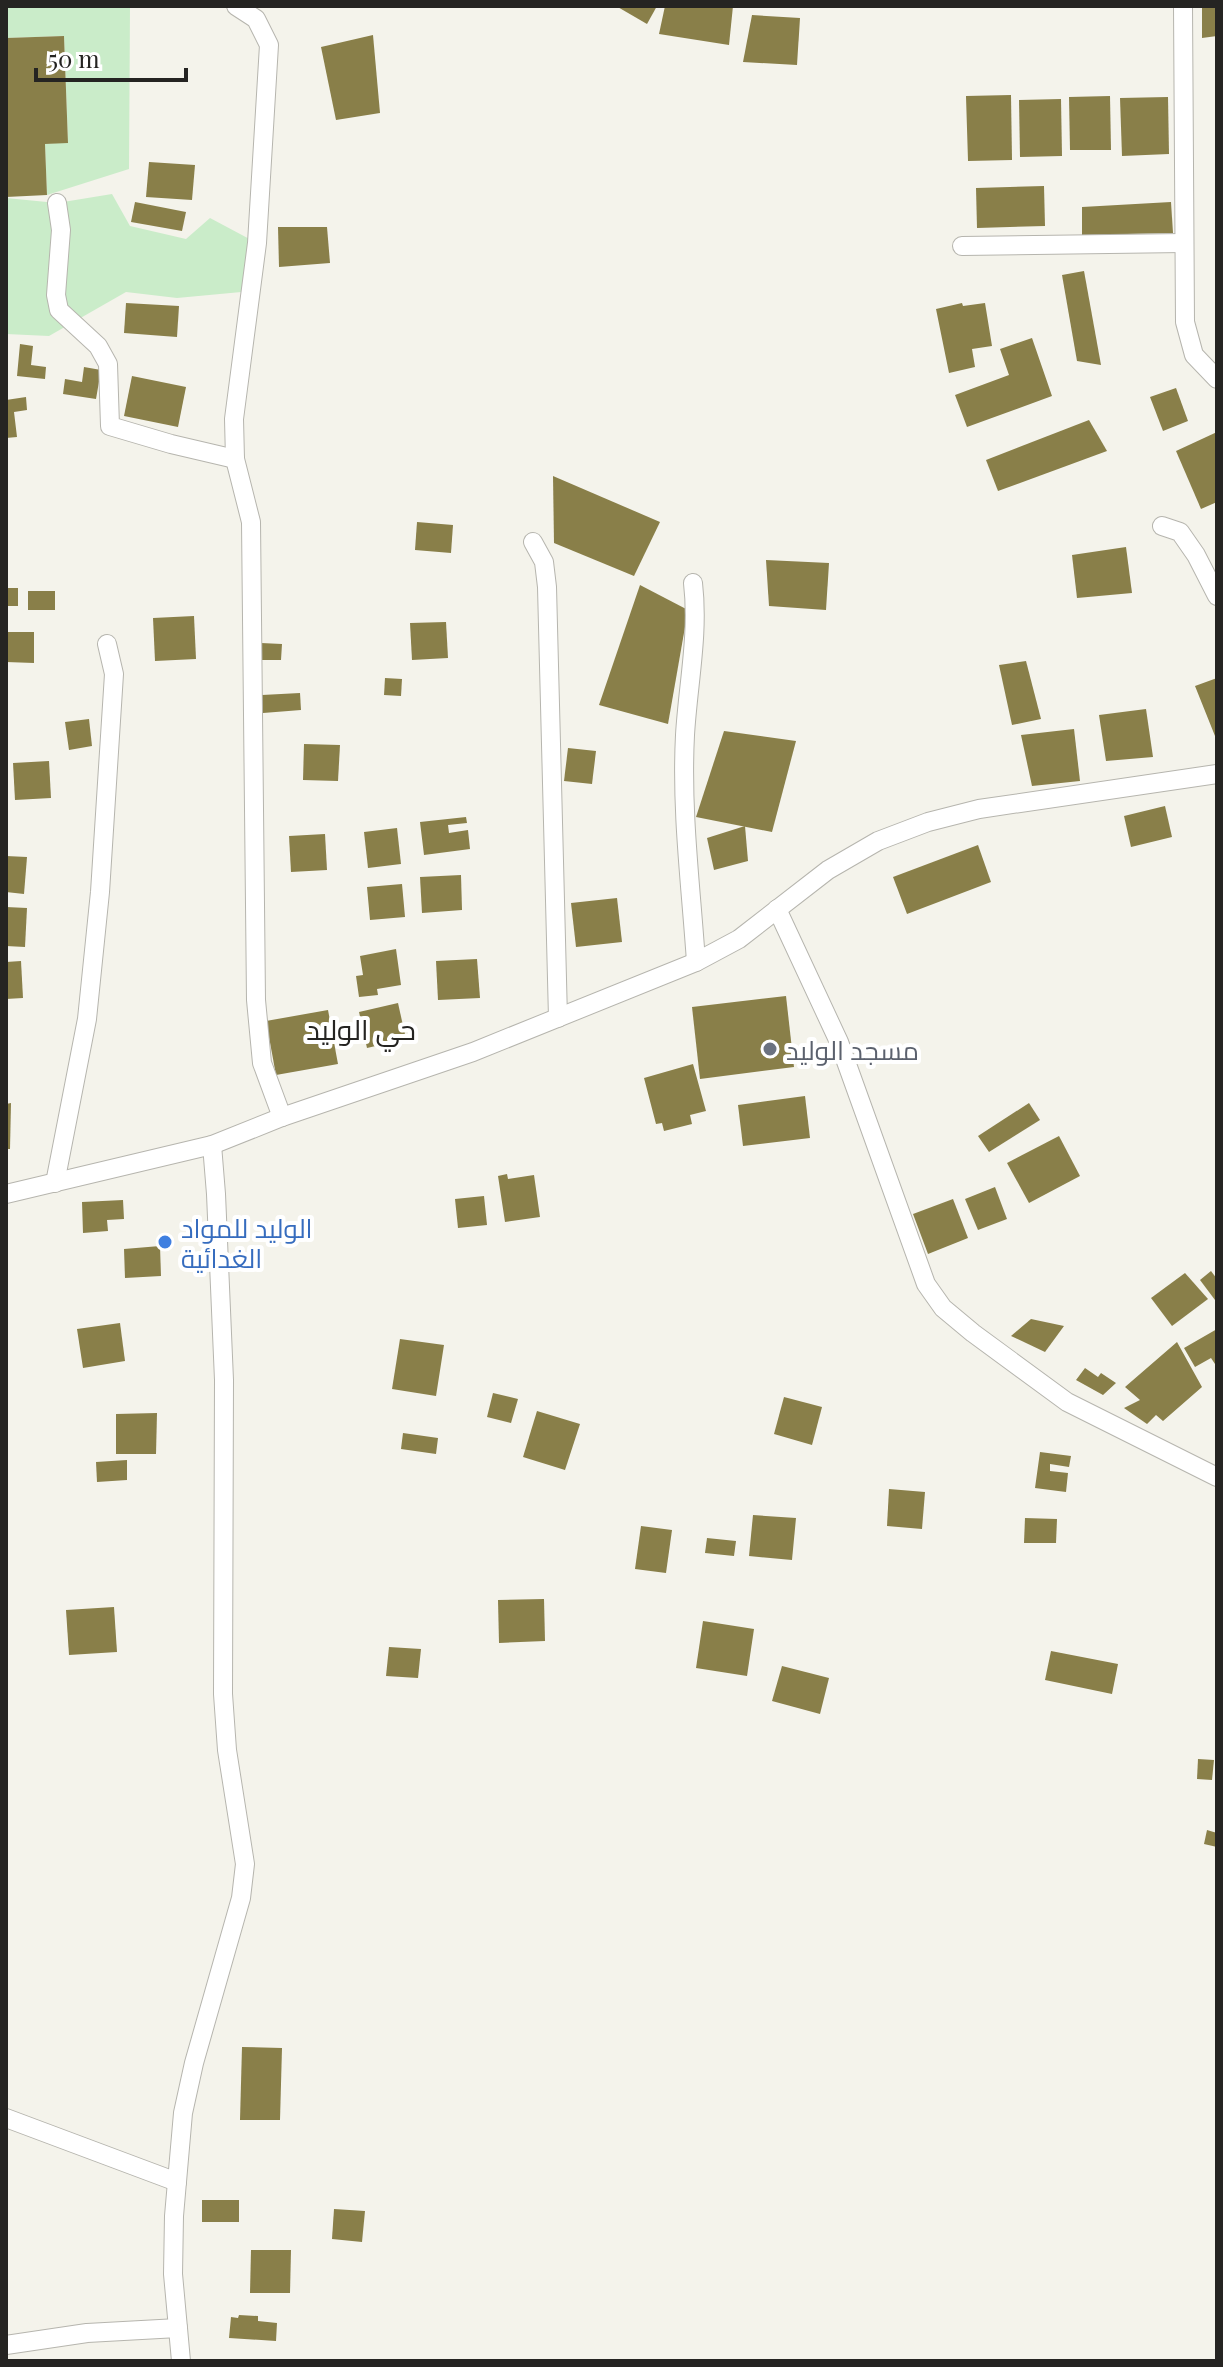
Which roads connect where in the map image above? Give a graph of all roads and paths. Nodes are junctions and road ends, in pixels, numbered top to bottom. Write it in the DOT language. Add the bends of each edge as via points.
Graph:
graph roads {
  1 [pos="236,6"];
  2 [pos="1183,6"];
  3 [pos="57,203"];
  4 [pos="1184,243"];
  5 [pos="962,246"];
  6 [pos="1217,379"];
  7 [pos="235,459"];
  8 [pos="1162,526"];
  9 [pos="533,542"];
  10 [pos="693,583"];
  11 [pos="1217,596"];
  12 [pos="107,644"];
  13 [pos="1217,774"];
  14 [pos="777,909"];
  15 [pos="696,962"];
  16 [pos="558,1018"];
  17 [pos="282,1117"];
  18 [pos="212,1145"];
  19 [pos="55,1183"];
  20 [pos="6,1194"];
  21 [pos="1217,1477"];
  22 [pos="6,2118"];
  23 [pos="177,2182"];
  24 [pos="178,2328"];
  25 [pos="6,2345"];
  26 [pos="181,2361"];
  1 -- 7 [label="street" via="256,19 269,45 257,243 234,419"];
  2 -- 4 [label="street"];
  3 -- 7 [label="street" via="59,310 98,346 108,364 110,426"];
  4 -- 5 [label="street"];
  4 -- 6 [label="street" via="1185,322 1194,355"];
  7 -- 17 [label="street" via="251,522 256,1000 262,1063"];
  8 -- 11 [label="street" via="1180,532"];
  9 -- 16 [label="street" via="544,562 547,587"];
  10 -- 15 [label="street" via="696,633 684,789"];
  12 -- 19 [label="street" via="114,674 97,924 87,1019"];
  13 -- 14 [label="street" via="979,809 928,822 878,841"];
  14 -- 15 [label="street" via="739,939"];
  14 -- 21 [label="street" via="839,1042 926,1284 943,1308 1067,1402"];
  15 -- 16 [label="street"];
  16 -- 17 [label="street"];
  17 -- 18 [label="street"];
  18 -- 19 [label="street"];
  18 -- 23 [label="street" via="224,1380 223,1694 245,1864 241,1898 183,2113"];
  19 -- 20 [label="street"];
  22 -- 23 [label="street"];
  23 -- 24 [label="street" via="173,2274"];
  24 -- 25 [label="street"];
  24 -- 26 [label="street"];
}
